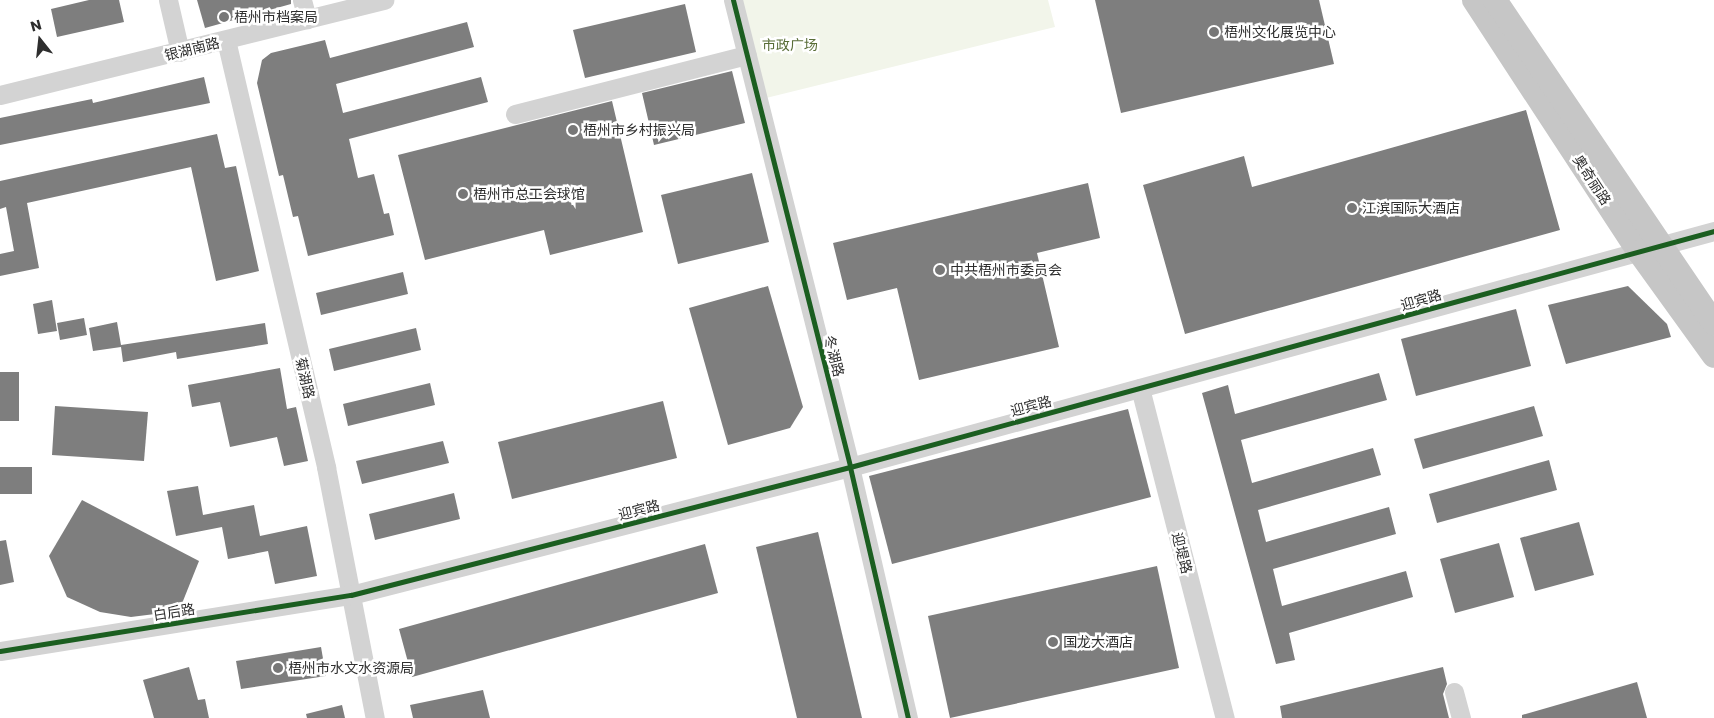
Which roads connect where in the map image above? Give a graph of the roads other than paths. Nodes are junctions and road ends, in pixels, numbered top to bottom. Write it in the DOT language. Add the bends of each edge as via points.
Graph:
graph roads {
  1 [pos="168,0"];
  2 [pos="302,0"];
  3 [pos="384,0"];
  4 [pos="733,0"];
  5 [pos="1474,0"];
  6 [pos="1495,0"];
  7 [pos="307,19"];
  8 [pos="226,40"];
  9 [pos="180,52"];
  10 [pos="747,56"];
  11 [pos="0,94"];
  12 [pos="515,114"];
  13 [pos="1714,231"];
  14 [pos="1650,249"];
  15 [pos="1714,324"];
  16 [pos="1714,356"];
  17 [pos="1140,388"];
  18 [pos="850,468"];
  19 [pos="351,595"];
  20 [pos="0,651"];
  21 [pos="1454,692"];
  22 [pos="375,718"];
  23 [pos="908,718"];
  24 [pos="1224,718"];
  25 [pos="1461,718"];
  1 -- 9 [label="street"];
  2 -- 7 [label="street"];
  3 -- 7 [label="street, 银湖南路"];
  4 -- 10 [label="street, 冬湖路"];
  5 -- 14 [label="main road, 奥奇丽路"];
  6 -- 14 [label="main road, 奥奇丽路"];
  7 -- 8 [label="street, 银湖南路"];
  8 -- 9 [label="street, 银湖南路"];
  8 -- 19 [label="street, 菊湖路" via="324,458"];
  9 -- 11 [label="street, 银湖南路"];
  10 -- 12 [label="street"];
  10 -- 18 [label="street, 冬湖路"];
  13 -- 14 [label="street, 迎宾路"];
  14 -- 15 [label="main road, 奥奇丽路"];
  14 -- 16 [label="main road, 奥奇丽路"];
  14 -- 17 [label="street, 迎宾路"];
  17 -- 18 [label="street, 迎宾路"];
  17 -- 24 [label="street, 迎堤路"];
  18 -- 19 [label="street, 迎宾路"];
  18 -- 23 [label="street, 冬湖路"];
  19 -- 20 [label="street, 白后路"];
  19 -- 22 [label="street, 菊湖路"];
  21 -- 25 [label="street"];
}
